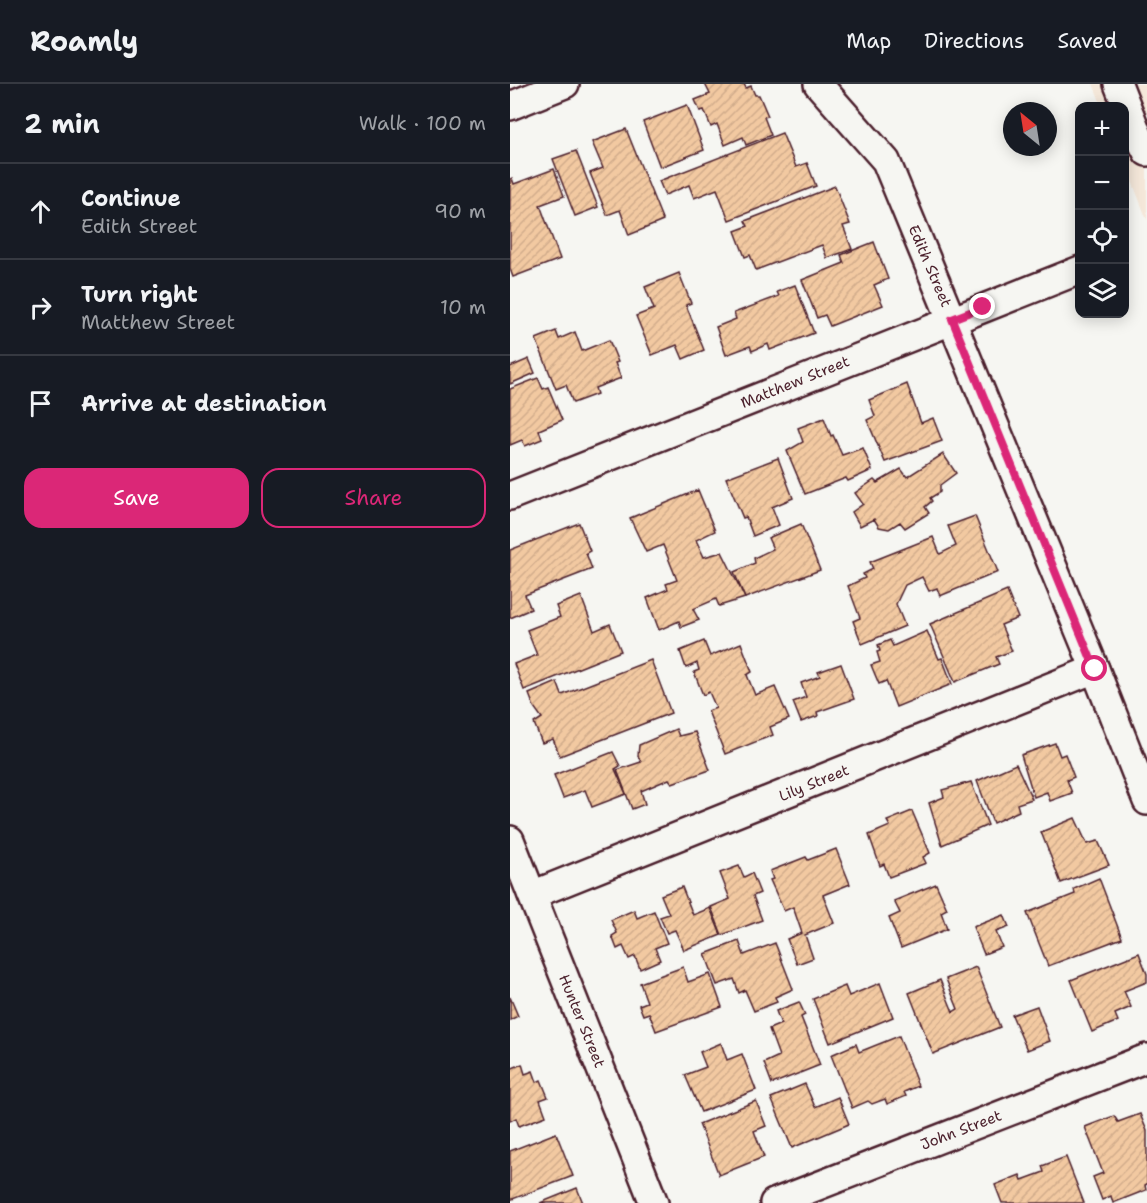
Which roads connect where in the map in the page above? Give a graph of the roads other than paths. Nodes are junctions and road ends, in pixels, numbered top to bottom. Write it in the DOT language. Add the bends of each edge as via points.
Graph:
graph roads {
  1 [pos="565,84"];
  2 [pos="818,84"];
  3 [pos="1118,84"];
  4 [pos="510,106"];
  5 [pos="1147,152"];
  6 [pos="1075,272"];
  7 [pos="952,319"];
  8 [pos="510,496"];
  9 [pos="1095,669"];
  10 [pos="1147,801"];
  11 [pos="510,840"];
  12 [pos="532,895"];
  13 [pos="1147,1058"];
  14 [pos="654,1203"];
  15 [pos="774,1203"];
  1 -- 4 [label="street"];
  2 -- 7 [label="street, Edith Street" via="886,161"];
  3 -- 5 [label="street"];
  6 -- 7 [label="street, Matthew Street"];
  7 -- 8 [label="street, Matthew Street"];
  7 -- 9 [label="street, Edith Street"];
  9 -- 10 [label="street, Edith Street"];
  9 -- 12 [label="street, Lily Street"];
  11 -- 12 [label="street, Hunter Street"];
  12 -- 14 [label="street, Hunter Street"];
  13 -- 15 [label="street, John Street"];
}
